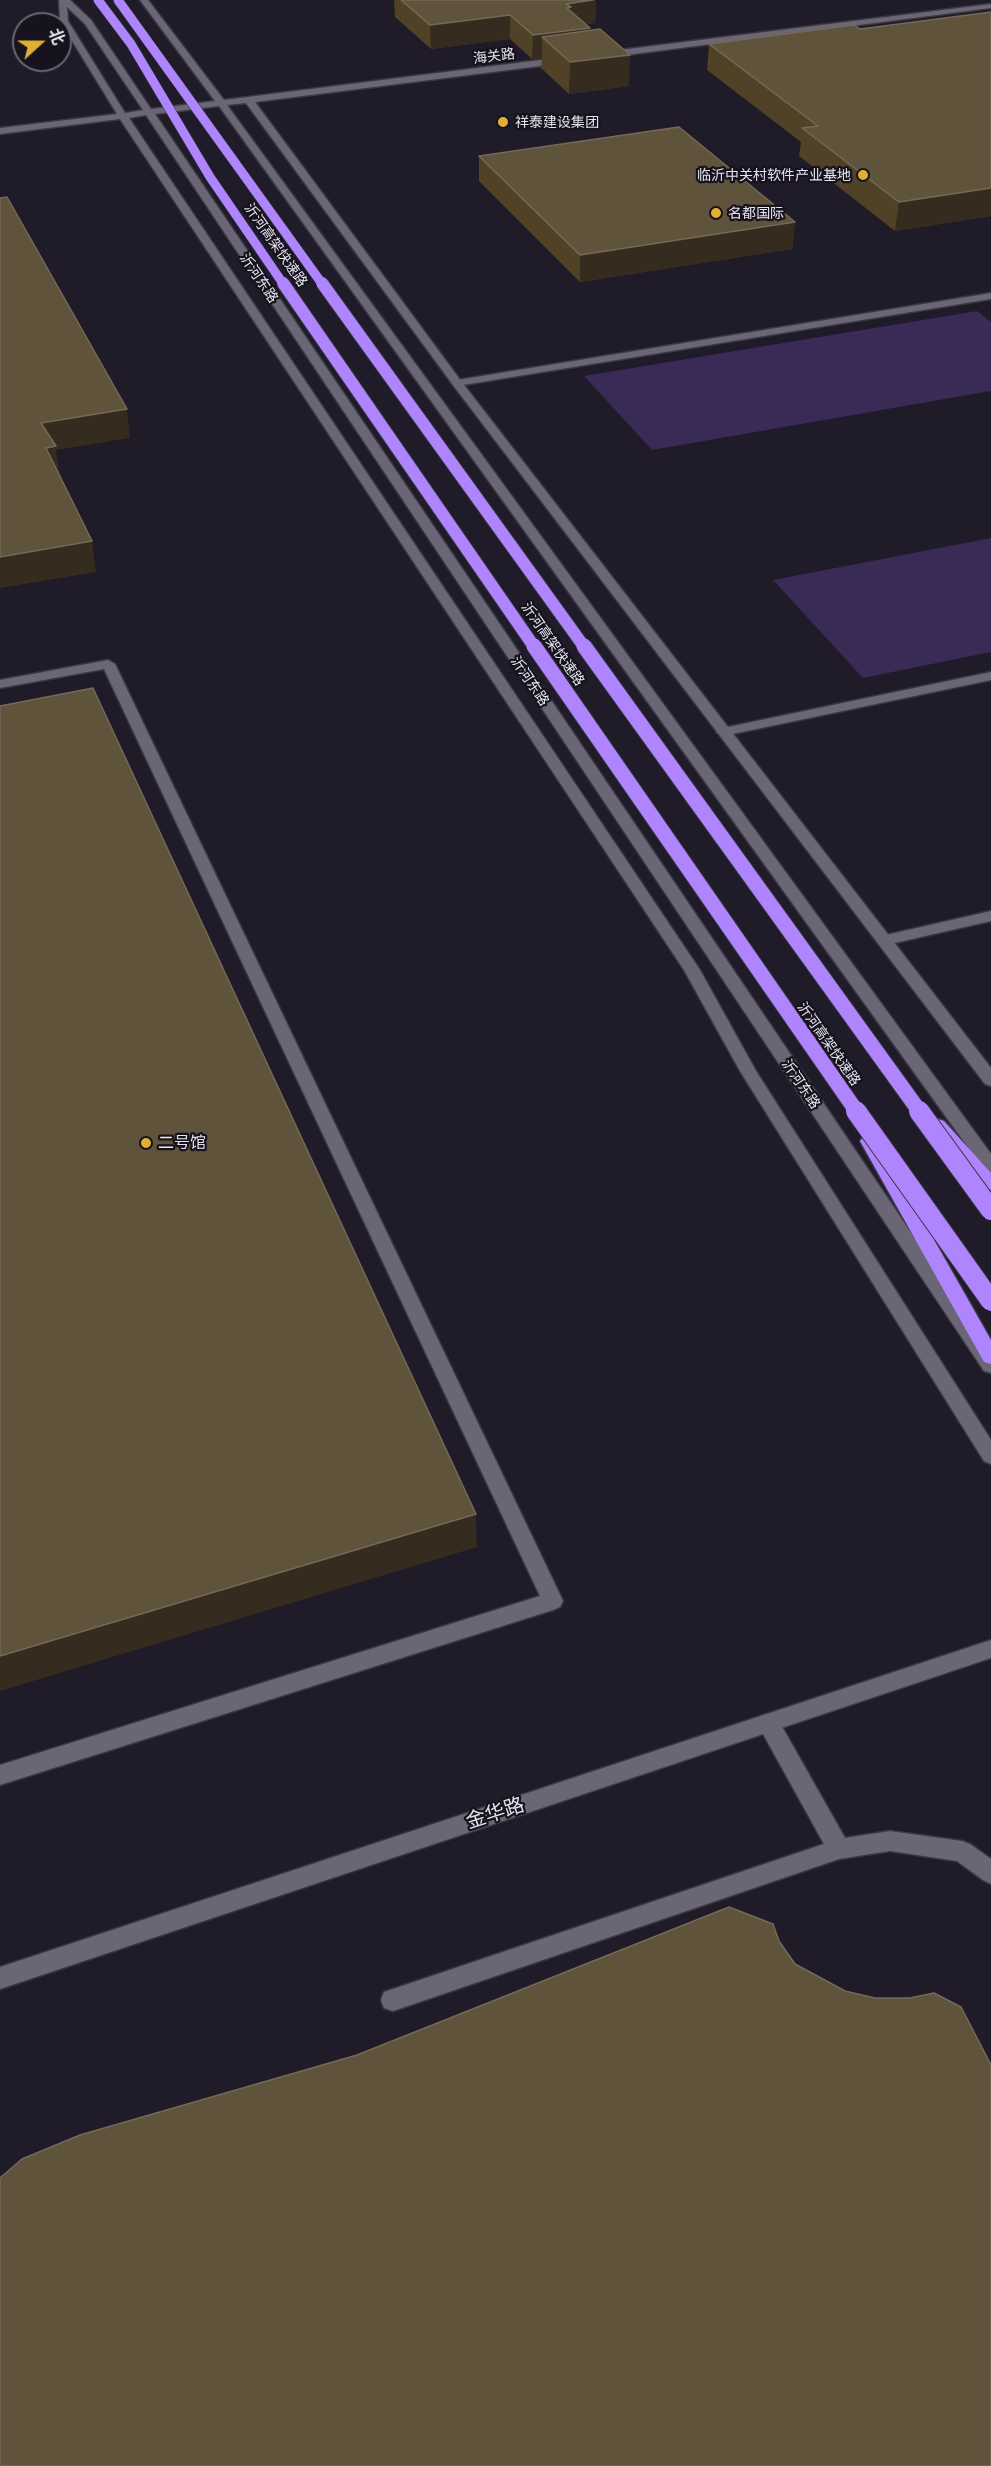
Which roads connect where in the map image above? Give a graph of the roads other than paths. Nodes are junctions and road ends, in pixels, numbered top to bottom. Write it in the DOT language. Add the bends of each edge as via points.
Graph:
graph roads {
  1 [pos="64,0"];
  2 [pos="98,0"];
  3 [pos="118,0"];
  4 [pos="144,0"];
  5 [pos="991,6"];
  6 [pos="590,57"];
  7 [pos="579,58"];
  8 [pos="249,100"];
  9 [pos="222,104"];
  10 [pos="148,113"];
  11 [pos="123,116"];
  12 [pos="0,131"];
  13 [pos="991,296"];
  14 [pos="457,383"];
  15 [pos="991,676"];
  16 [pos="0,684"];
  17 [pos="723,732"];
  18 [pos="652,862"];
  19 [pos="991,916"];
  20 [pos="657,918"];
  21 [pos="886,940"];
  22 [pos="889,1069"];
  23 [pos="832,1077"];
  24 [pos="991,1080"];
  25 [pos="991,1167"];
  26 [pos="991,1184"];
  27 [pos="991,1210"];
  28 [pos="991,1301"];
  29 [pos="991,1357"];
  30 [pos="991,1366"];
  31 [pos="991,1456"];
  32 [pos="991,1649"];
  33 [pos="768,1723"];
  34 [pos="0,1775"];
  35 [pos="839,1849"];
  36 [pos="991,1873"];
  37 [pos="0,1978"];
  38 [pos="393,2000"];
  1 -- 10 [label="main road, 沂河东路" via="88,22"];
  1 -- 11 [label="main road" via="64,21"];
  2 -- 23 [label="highway, 沂河高架快速路, bridge" via="131,44 210,177"];
  3 -- 22 [label="highway, 沂河高架快速路, bridge"];
  4 -- 9 [label="main road"];
  5 -- 6 [label="main road"];
  7 -- 8 [label="main road, 海关路"];
  8 -- 9 [label="main road, 海关路"];
  8 -- 14 [label="main road"];
  9 -- 10 [label="main road, 海关路"];
  9 -- 25 [label="main road"];
  10 -- 11 [label="main road, 海关路"];
  10 -- 18 [label="main road, 沂河东路"];
  11 -- 12 [label="main road, 海关路"];
  11 -- 20 [label="main road"];
  13 -- 14 [label="main road"];
  14 -- 17 [label="main road"];
  15 -- 17 [label="main road"];
  16 -- 34 [label="main road" via="108,664 553,1601"];
  17 -- 21 [label="main road"];
  18 -- 20 [label="main road"];
  18 -- 30 [label="main road, 沂河东路"];
  19 -- 21 [label="main road"];
  20 -- 31 [label="main road" via="692,970 748,1071"];
  21 -- 24 [label="main road"];
  22 -- 26 [label="highway, bridge"];
  22 -- 27 [label="highway, 沂河高架快速路, bridge"];
  23 -- 28 [label="highway, 沂河高架快速路, bridge"];
  23 -- 29 [label="highway, bridge"];
  32 -- 33 [label="main road, 金华路"];
  33 -- 35 [label="main road"];
  33 -- 37 [label="main road, 金华路"];
  35 -- 36 [label="main road" via="890,1841 962,1851"];
  35 -- 38 [label="main road"];
}
